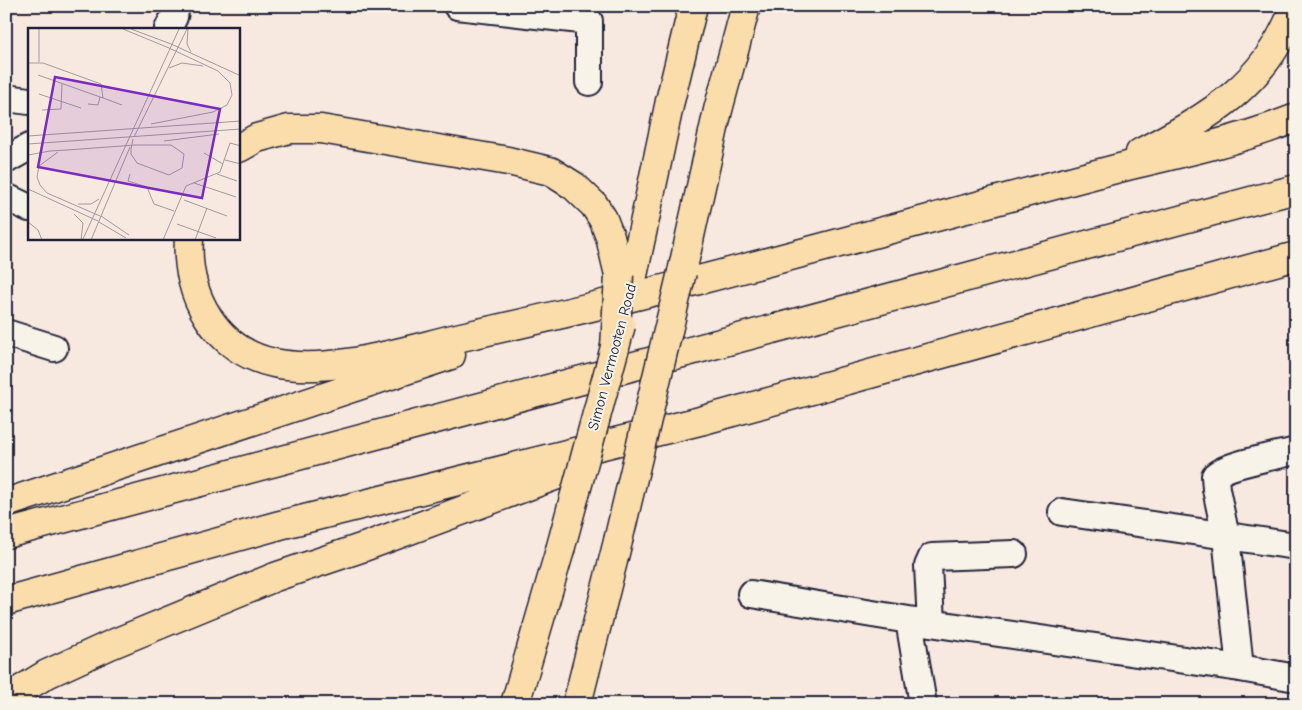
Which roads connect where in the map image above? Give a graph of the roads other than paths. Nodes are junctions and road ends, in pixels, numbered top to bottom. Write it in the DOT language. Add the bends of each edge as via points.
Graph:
graph roads {
  1 [pos="457,6"];
  2 [pos="694,6"];
  3 [pos="746,6"];
  4 [pos="1295,6"];
  5 [pos="597,14"];
  6 [pos="589,82"];
  7 [pos="6,98"];
  8 [pos="28,101"];
  9 [pos="1296,118"];
  10 [pos="240,147"];
  11 [pos="28,148"];
  12 [pos="6,160"];
  13 [pos="1104,172"];
  14 [pos="1296,189"];
  15 [pos="6,197"];
  16 [pos="28,208"];
  17 [pos="189,240"];
  18 [pos="1296,256"];
  19 [pos="625,280"];
  20 [pos="595,308"];
  21 [pos="6,333"];
  22 [pos="54,348"];
  23 [pos="700,421"];
  24 [pos="1296,451"];
  25 [pos="6,503"];
  26 [pos="1062,512"];
  27 [pos="6,534"];
  28 [pos="1226,537"];
  29 [pos="1296,546"];
  30 [pos="1014,554"];
  31 [pos="751,594"];
  32 [pos="6,601"];
  33 [pos="920,622"];
  34 [pos="1240,668"];
  35 [pos="1296,678"];
  36 [pos="6,699"];
  37 [pos="515,704"];
  38 [pos="577,704"];
  39 [pos="923,704"];
  1 -- 5 [label="street"];
  2 -- 19 [label="main road, Simon Vermooten Road"];
  3 -- 38 [label="main road, bridge" via="718,110"];
  4 -- 13 [label="main road" via="1270,58 1237,92 1169,138"];
  5 -- 6 [label="street"];
  7 -- 8 [label="street"];
  9 -- 13 [label="main road" via="1230,141"];
  10 -- 19 [label="main road" via="257,138 289,129 321,129 550,171 574,186 603,218"];
  11 -- 12 [label="street"];
  13 -- 20 [label="main road"];
  14 -- 27 [label="main road"];
  15 -- 16 [label="street"];
  17 -- 20 [label="main road" via="190,274 204,313 223,335 249,354 273,363 315,366 356,361"];
  18 -- 23 [label="main road"];
  19 -- 37 [label="main road, Simon Vermooten Road, bridge" via="615,348"];
  20 -- 25 [label="main road"];
  21 -- 22 [label="street"];
  23 -- 32 [label="main road" via="280,525"];
  23 -- 36 [label="main road" via="364,548 265,581 110,645 47,674"];
  24 -- 28 [label="street" via="1219,472 1216,489"];
  26 -- 28 [label="street"];
  28 -- 29 [label="street"];
  28 -- 34 [label="street"];
  30 -- 33 [label="street" via="932,557"];
  31 -- 33 [label="street"];
  33 -- 34 [label="street"];
  33 -- 39 [label="street"];
  34 -- 35 [label="street"];
}
